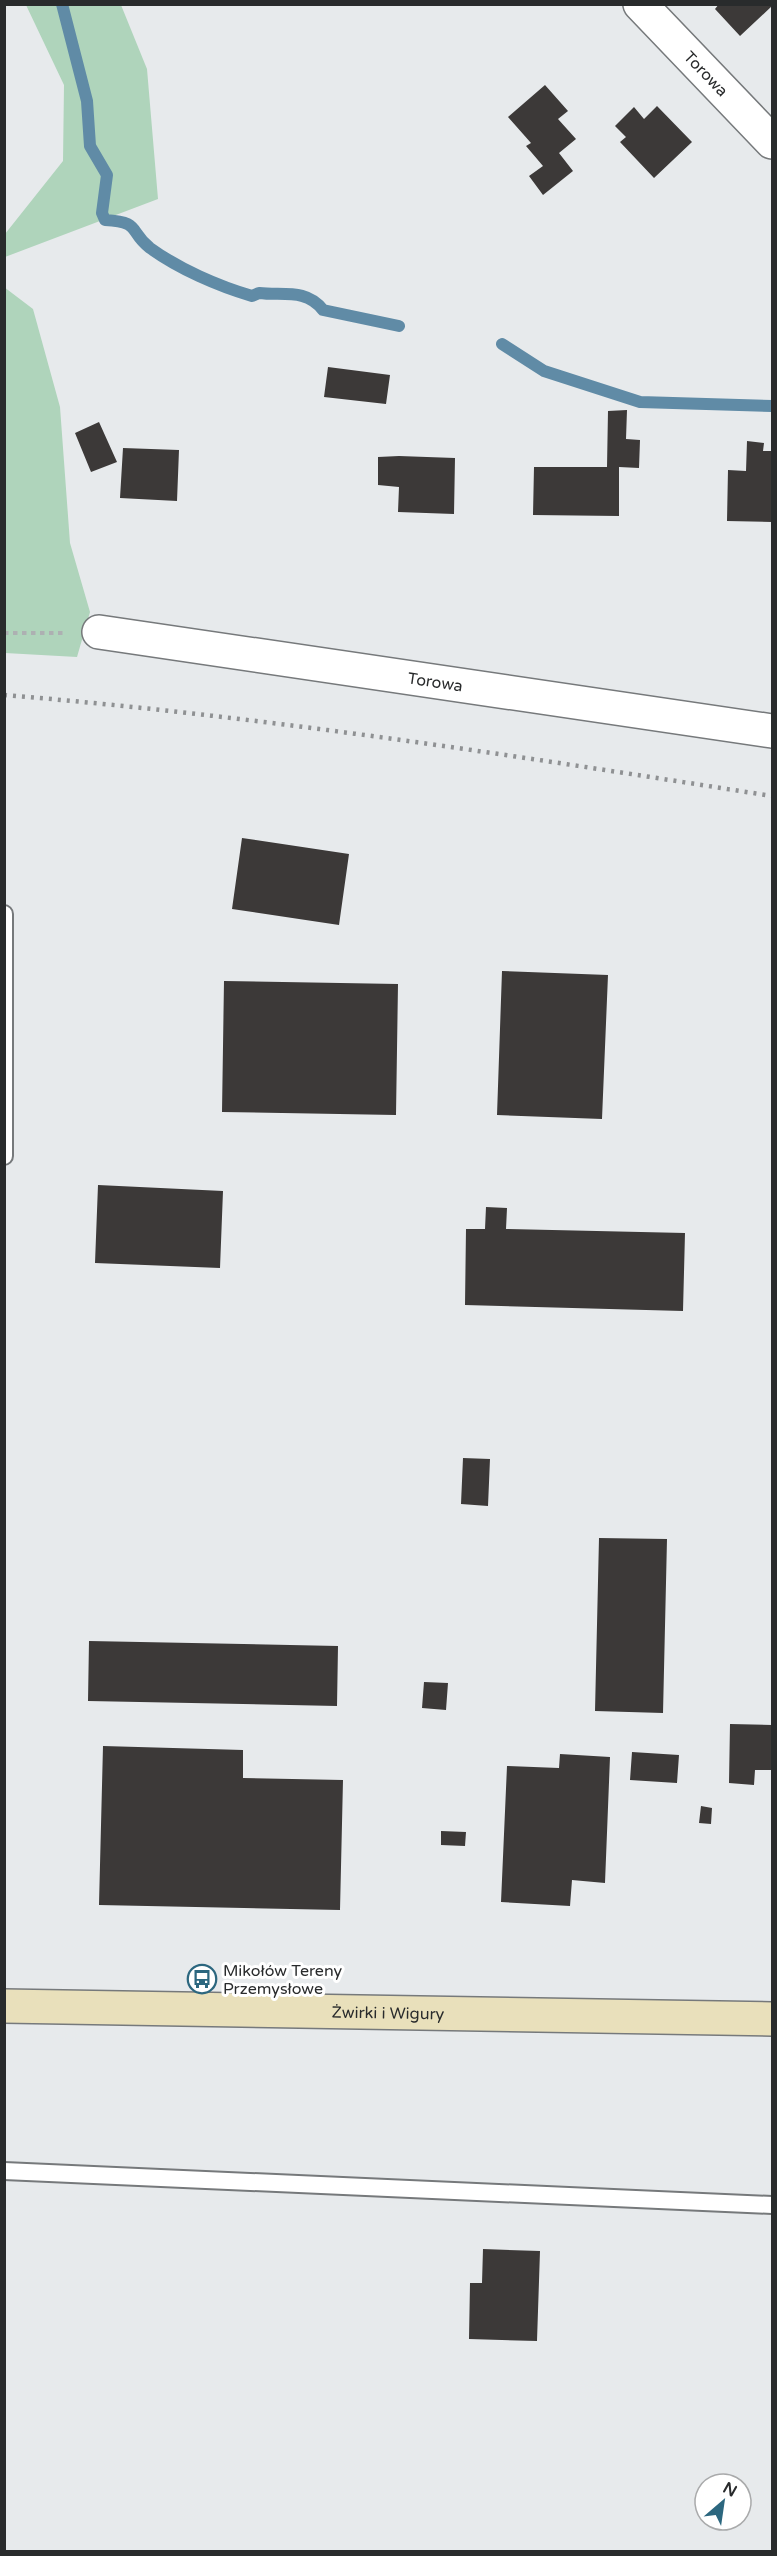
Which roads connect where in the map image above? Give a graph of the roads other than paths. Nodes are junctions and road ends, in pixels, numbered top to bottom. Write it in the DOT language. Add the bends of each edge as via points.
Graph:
graph roads {
  1 [pos="640,4"];
  2 [pos="772,142"];
  3 [pos="99,632"];
  4 [pos="772,731"];
  5 [pos="4,914"];
  6 [pos="4,1156"];
  7 [pos="4,2006"];
  8 [pos="772,2019"];
  9 [pos="4,2171"];
  10 [pos="772,2205"];
  1 -- 2 [label="street, Torowa"];
  3 -- 4 [label="street, Torowa"];
  5 -- 6 [label="lane"];
  7 -- 8 [label="street, Żwirki i Wigury"];
  9 -- 10 [label="lane"];
}
